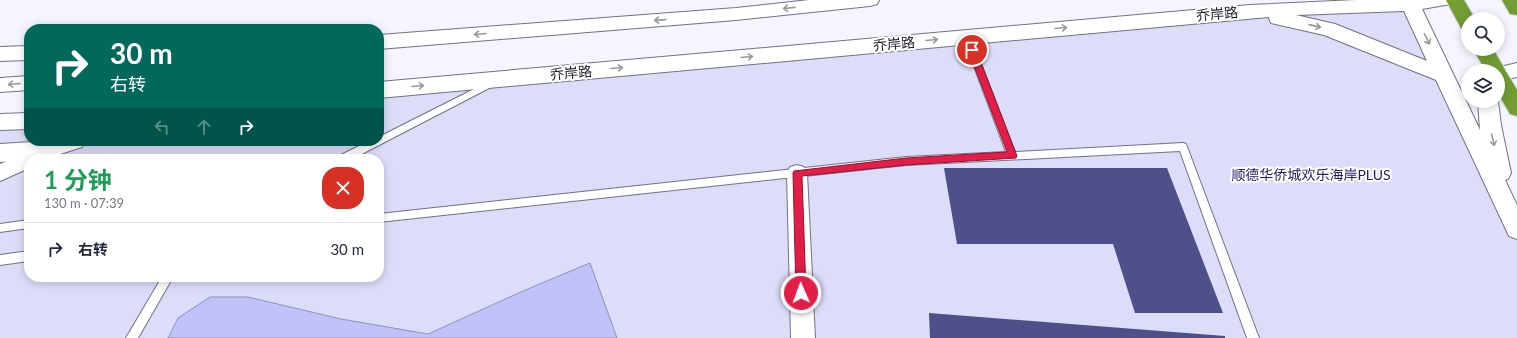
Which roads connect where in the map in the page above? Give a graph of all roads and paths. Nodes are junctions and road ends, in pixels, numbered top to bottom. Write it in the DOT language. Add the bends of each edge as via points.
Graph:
graph roads {
  1 [pos="870,0"];
  2 [pos="1444,0"];
  3 [pos="1455,0"];
  4 [pos="1511,0"];
  5 [pos="1409,2"];
  6 [pos="1517,9"];
  7 [pos="1250,11"];
  8 [pos="1462,12"];
  9 [pos="967,37"];
  10 [pos="384,42"];
  11 [pos="24,53"];
  12 [pos="0,54"];
  13 [pos="1517,70"];
  14 [pos="1505,73"];
  15 [pos="1444,74"];
  16 [pos="499,79"];
  17 [pos="24,83"];
  18 [pos="0,85"];
  19 [pos="1505,87"];
  20 [pos="384,90"];
  21 [pos="1489,108"];
  22 [pos="1517,108"];
  23 [pos="24,121"];
  24 [pos="0,122"];
  25 [pos="384,138"];
  26 [pos="61,146"];
  27 [pos="369,146"];
  28 [pos="0,153"];
  29 [pos="41,154"];
  30 [pos="353,154"];
  31 [pos="24,155"];
  32 [pos="1012,156"];
  33 [pos="24,162"];
  34 [pos="0,173"];
  35 [pos="798,173"];
  36 [pos="384,217"];
  37 [pos="1513,221"];
  38 [pos="24,225"];
  39 [pos="0,228"];
  40 [pos="24,257"];
  41 [pos="0,260"];
  42 [pos="165,282"];
  43 [pos="132,338"];
  44 [pos="802,338"];
  45 [pos="1254,338"];
  1 -- 10 [label="street, one-way" via="736,14"];
  2 -- 5 [label="street, 乔岸路"];
  3 -- 8 [label="highway"];
  4 -- 6 [label="highway"];
  5 -- 7 [label="street, 乔岸路"];
  5 -- 15 [label="street, one-way"];
  9 -- 7 [label="street, 乔岸路, one-way"];
  7 -- 15 [label="street, one-way" via="1328,29"];
  16 -- 9 [label="street, 乔岸路, one-way"];
  9 -- 32 [label="lane"];
  11 -- 12 [label="street"];
  13 -- 14 [label="street"];
  15 -- 37 [label="street"];
  20 -- 16 [label="street, 乔岸路, one-way"];
  16 -- 25 [label="lane"];
  17 -- 18 [label="street, one-way"];
  19 -- 22 [label="highway"];
  21 -- 37 [label="street, one-way" via="1490,125"];
  23 -- 24 [label="street"];
  26 -- 29 [label="street"];
  27 -- 30 [label="lane"];
  28 -- 31 [label="street"];
  32 -- 35 [label="lane" via="906,161"];
  32 -- 45 [label="lane" via="1184,146"];
  33 -- 34 [label="street"];
  35 -- 36 [label="lane"];
  35 -- 44 [label="street"];
  38 -- 39 [label="lane"];
  40 -- 41 [label="lane"];
  42 -- 43 [label="lane"];
}
